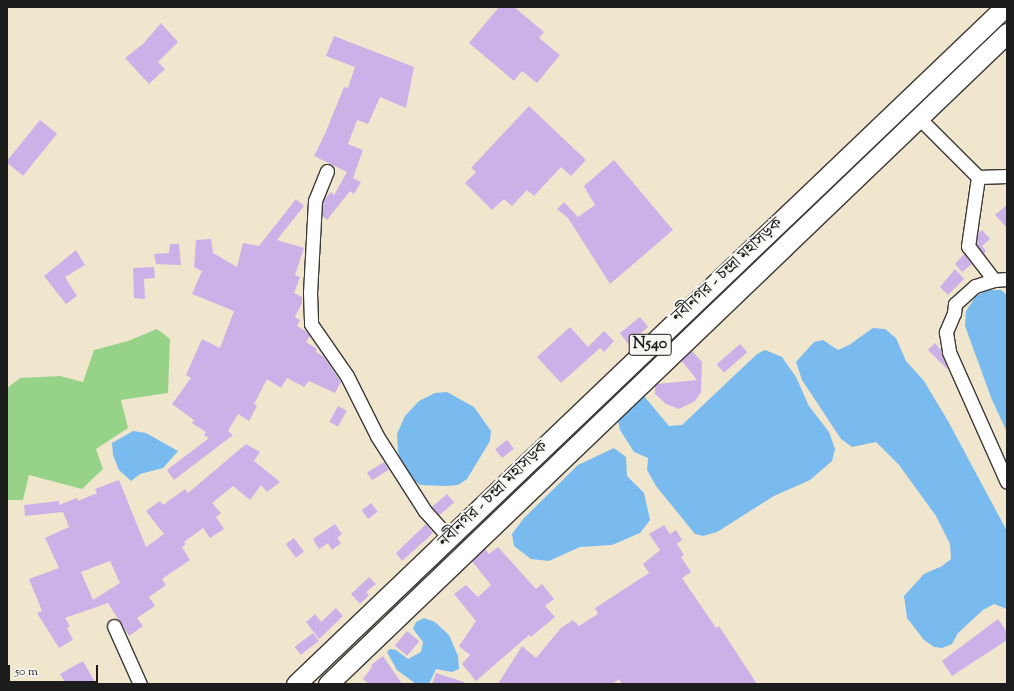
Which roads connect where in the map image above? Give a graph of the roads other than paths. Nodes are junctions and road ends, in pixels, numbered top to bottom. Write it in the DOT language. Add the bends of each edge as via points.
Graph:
graph roads {
  1 [pos="1005,7"];
  2 [pos="1007,33"];
  3 [pos="906,103"];
  4 [pos="920,118"];
  5 [pos="327,171"];
  6 [pos="1007,176"];
  7 [pos="978,177"];
  8 [pos="1007,279"];
  9 [pos="994,280"];
  10 [pos="1007,482"];
  11 [pos="449,538"];
  12 [pos="114,626"];
  13 [pos="140,684"];
  14 [pos="296,684"];
  15 [pos="328,684"];
  1 -- 3 [label="highway, নবীনগর - চন্দ্রা মহাসড়ক / N540"];
  2 -- 4 [label="highway, নবীনগর - চন্দ্রা মহাসড়ক / N540"];
  3 -- 4 [label="highway"];
  3 -- 11 [label="highway, নবীনগর - চন্দ্রা মহাসড়ক / N540"];
  4 -- 7 [label="street"];
  4 -- 15 [label="highway, নবীনগর - চন্দ্রা মহাসড়ক / N540"];
  5 -- 11 [label="street" via="314,201 311,324 347,376 377,436 425,511"];
  6 -- 7 [label="street"];
  7 -- 9 [label="street" via="968,246"];
  8 -- 9 [label="street"];
  9 -- 10 [label="street" via="975,286 955,304 946,332 949,352"];
  11 -- 14 [label="highway, নবীনগর - চন্দ্রা মহাসড়ক / N540"];
  12 -- 13 [label="street"];
}
